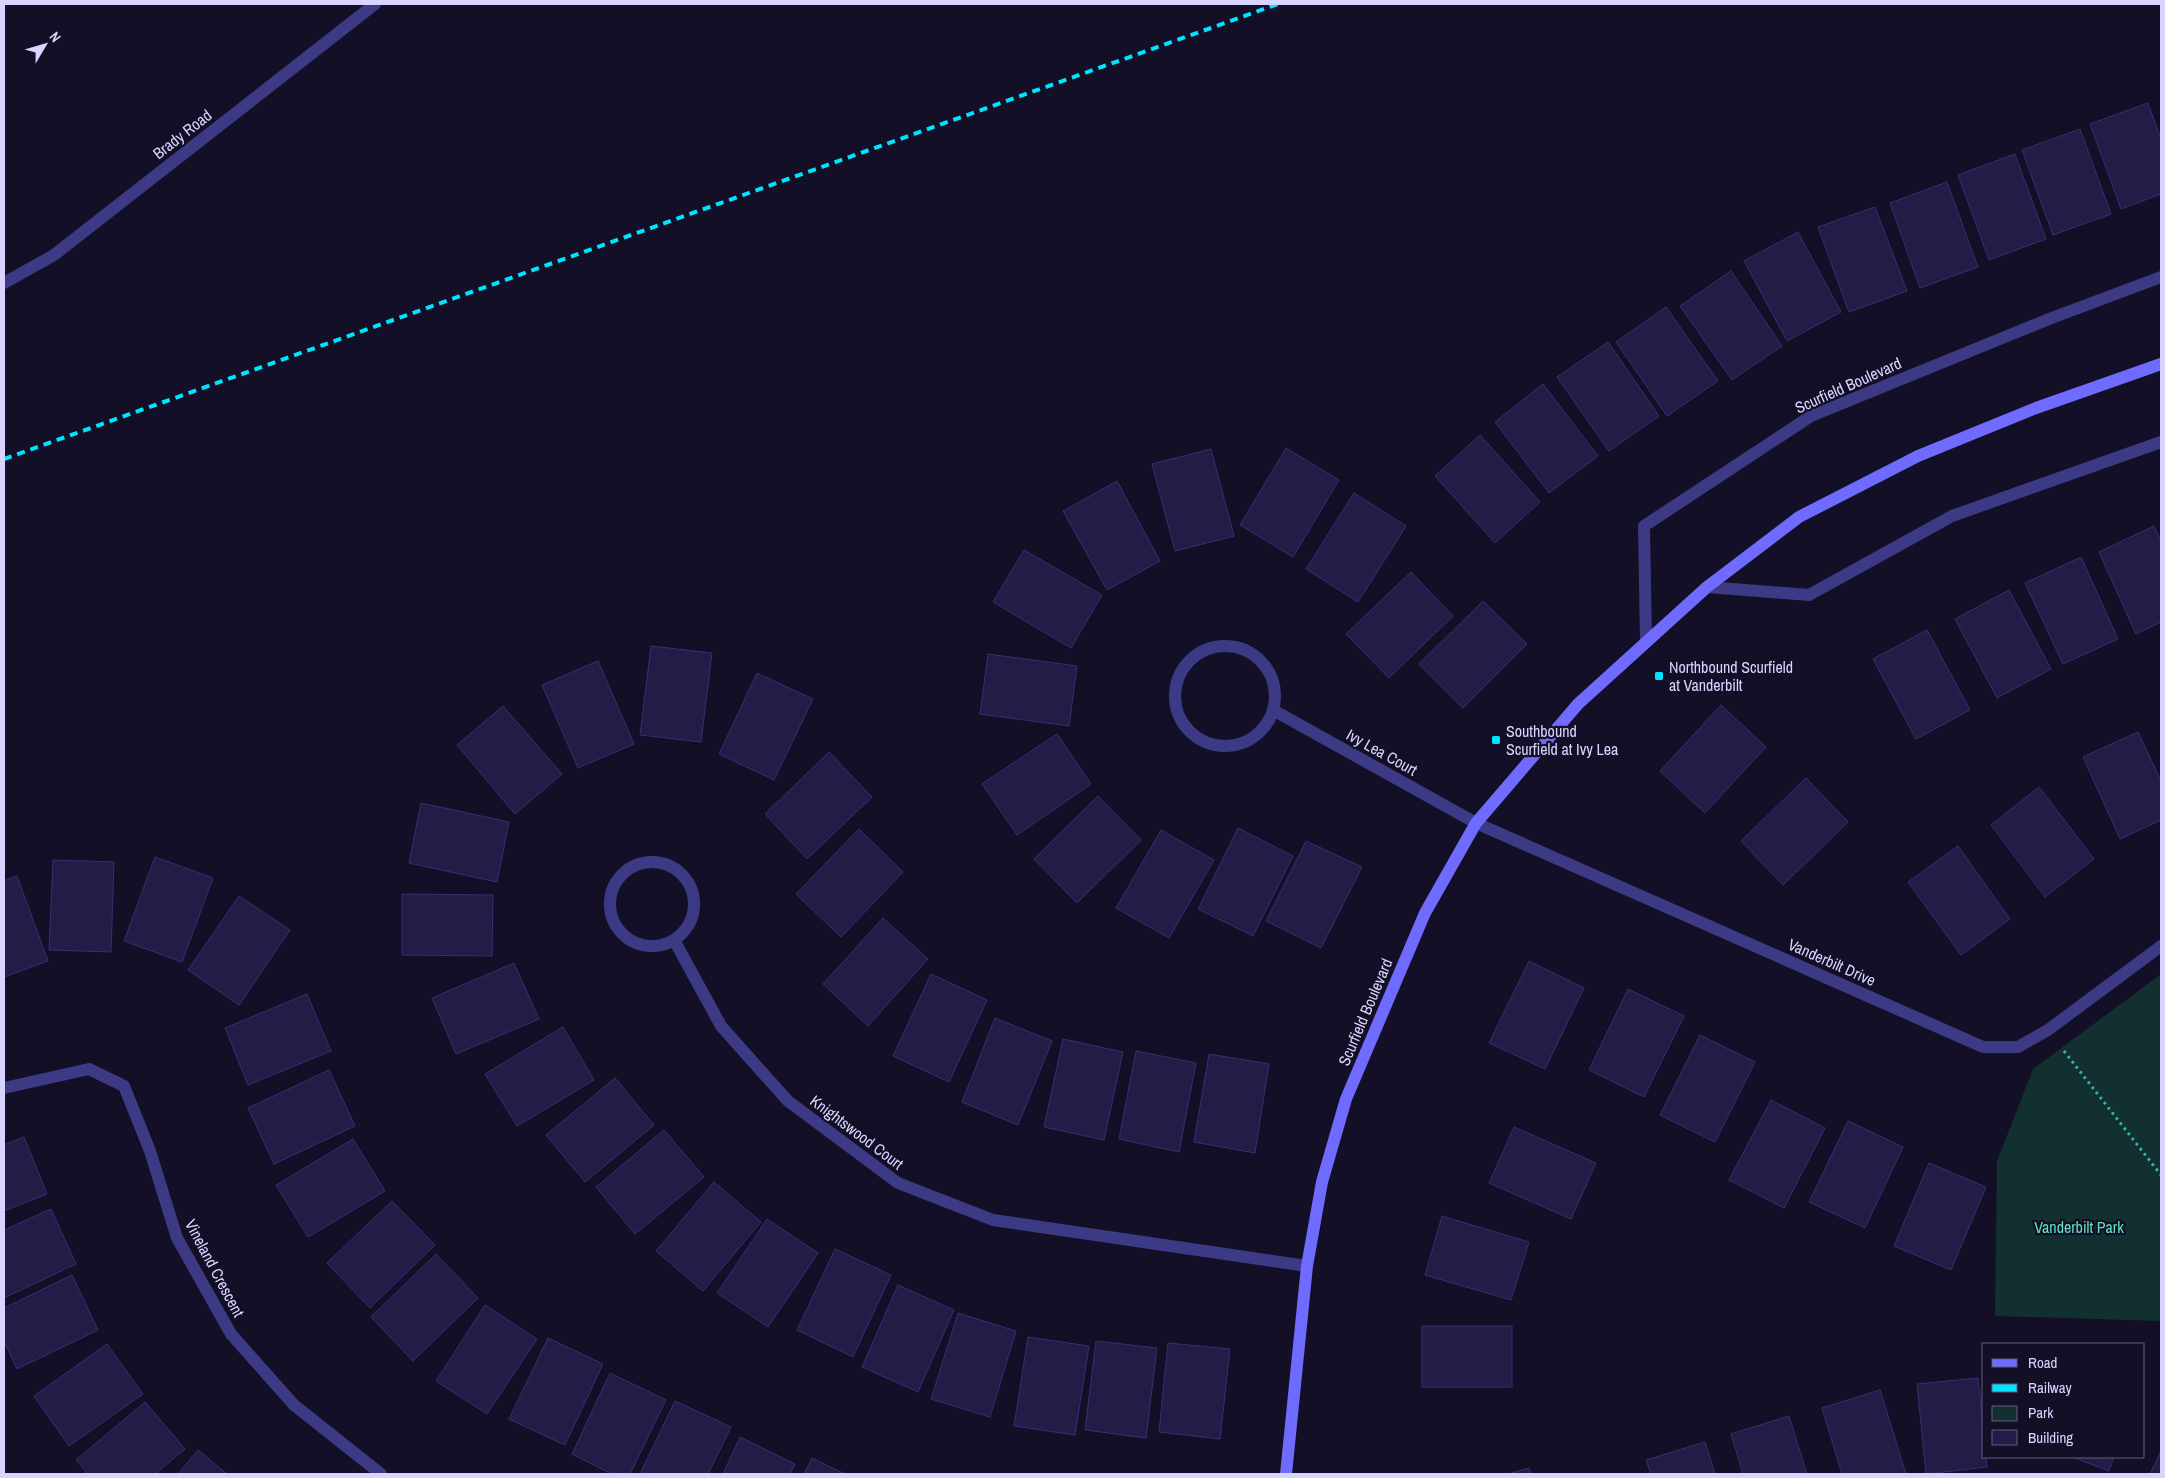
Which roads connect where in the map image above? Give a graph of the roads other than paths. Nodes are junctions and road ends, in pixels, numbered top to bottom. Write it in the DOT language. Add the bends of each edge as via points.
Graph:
graph roads {
  1 [pos="375,4"];
  2 [pos="2161,277"];
  3 [pos="4,283"];
  4 [pos="2161,364"];
  5 [pos="2161,442"];
  6 [pos="1707,587"];
  7 [pos="1646,641"];
  8 [pos="1273,710"];
  9 [pos="1476,823"];
  10 [pos="674,940"];
  11 [pos="2161,946"];
  12 [pos="4,1088"];
  13 [pos="1306,1266"];
  14 [pos="381,1474"];
  15 [pos="1286,1474"];
  1 -- 3 [label="street, Brady Road" via="54,255"];
  2 -- 7 [label="street, Scurfield Boulevard" via="1811,416 1644,526"];
  4 -- 6 [label="street, Scurfield Boulevard" via="2036,408 1918,456 1799,517"];
  5 -- 6 [label="street" via="1952,516 1810,596"];
  6 -- 7 [label="street, Scurfield Boulevard"];
  7 -- 9 [label="street, Scurfield Boulevard" via="1578,704"];
  8 -- 8 [label="street" via="1275,692 1271,676 1261,661 1247,651 1229,646 1212,648 1196,655 1184,668 1177,684 1180,716 1189,730 1203,741 1224,746 1241,743 1256,736"];
  8 -- 9 [label="street, Ivy Lea Court"];
  9 -- 11 [label="street, Vanderbilt Drive" via="1983,1047 2018,1047 2048,1030"];
  9 -- 13 [label="street, Scurfield Boulevard" via="1425,912 1346,1099 1322,1182"];
  10 -- 10 [label="street" via="690,923 694,909 693,894 687,880 678,870 658,862 643,861 630,866 618,876 611,890 610,915 617,928 627,939 645,946 660,946"];
  10 -- 13 [label="street, Knightswood Court" via="721,1026 788,1100 898,1183 994,1220"];
  12 -- 14 [label="street, Vineland Crescent" via="89,1069 124,1086 150,1151 177,1238 231,1334 294,1405"];
  13 -- 15 [label="street, Scurfield Boulevard"];
}
